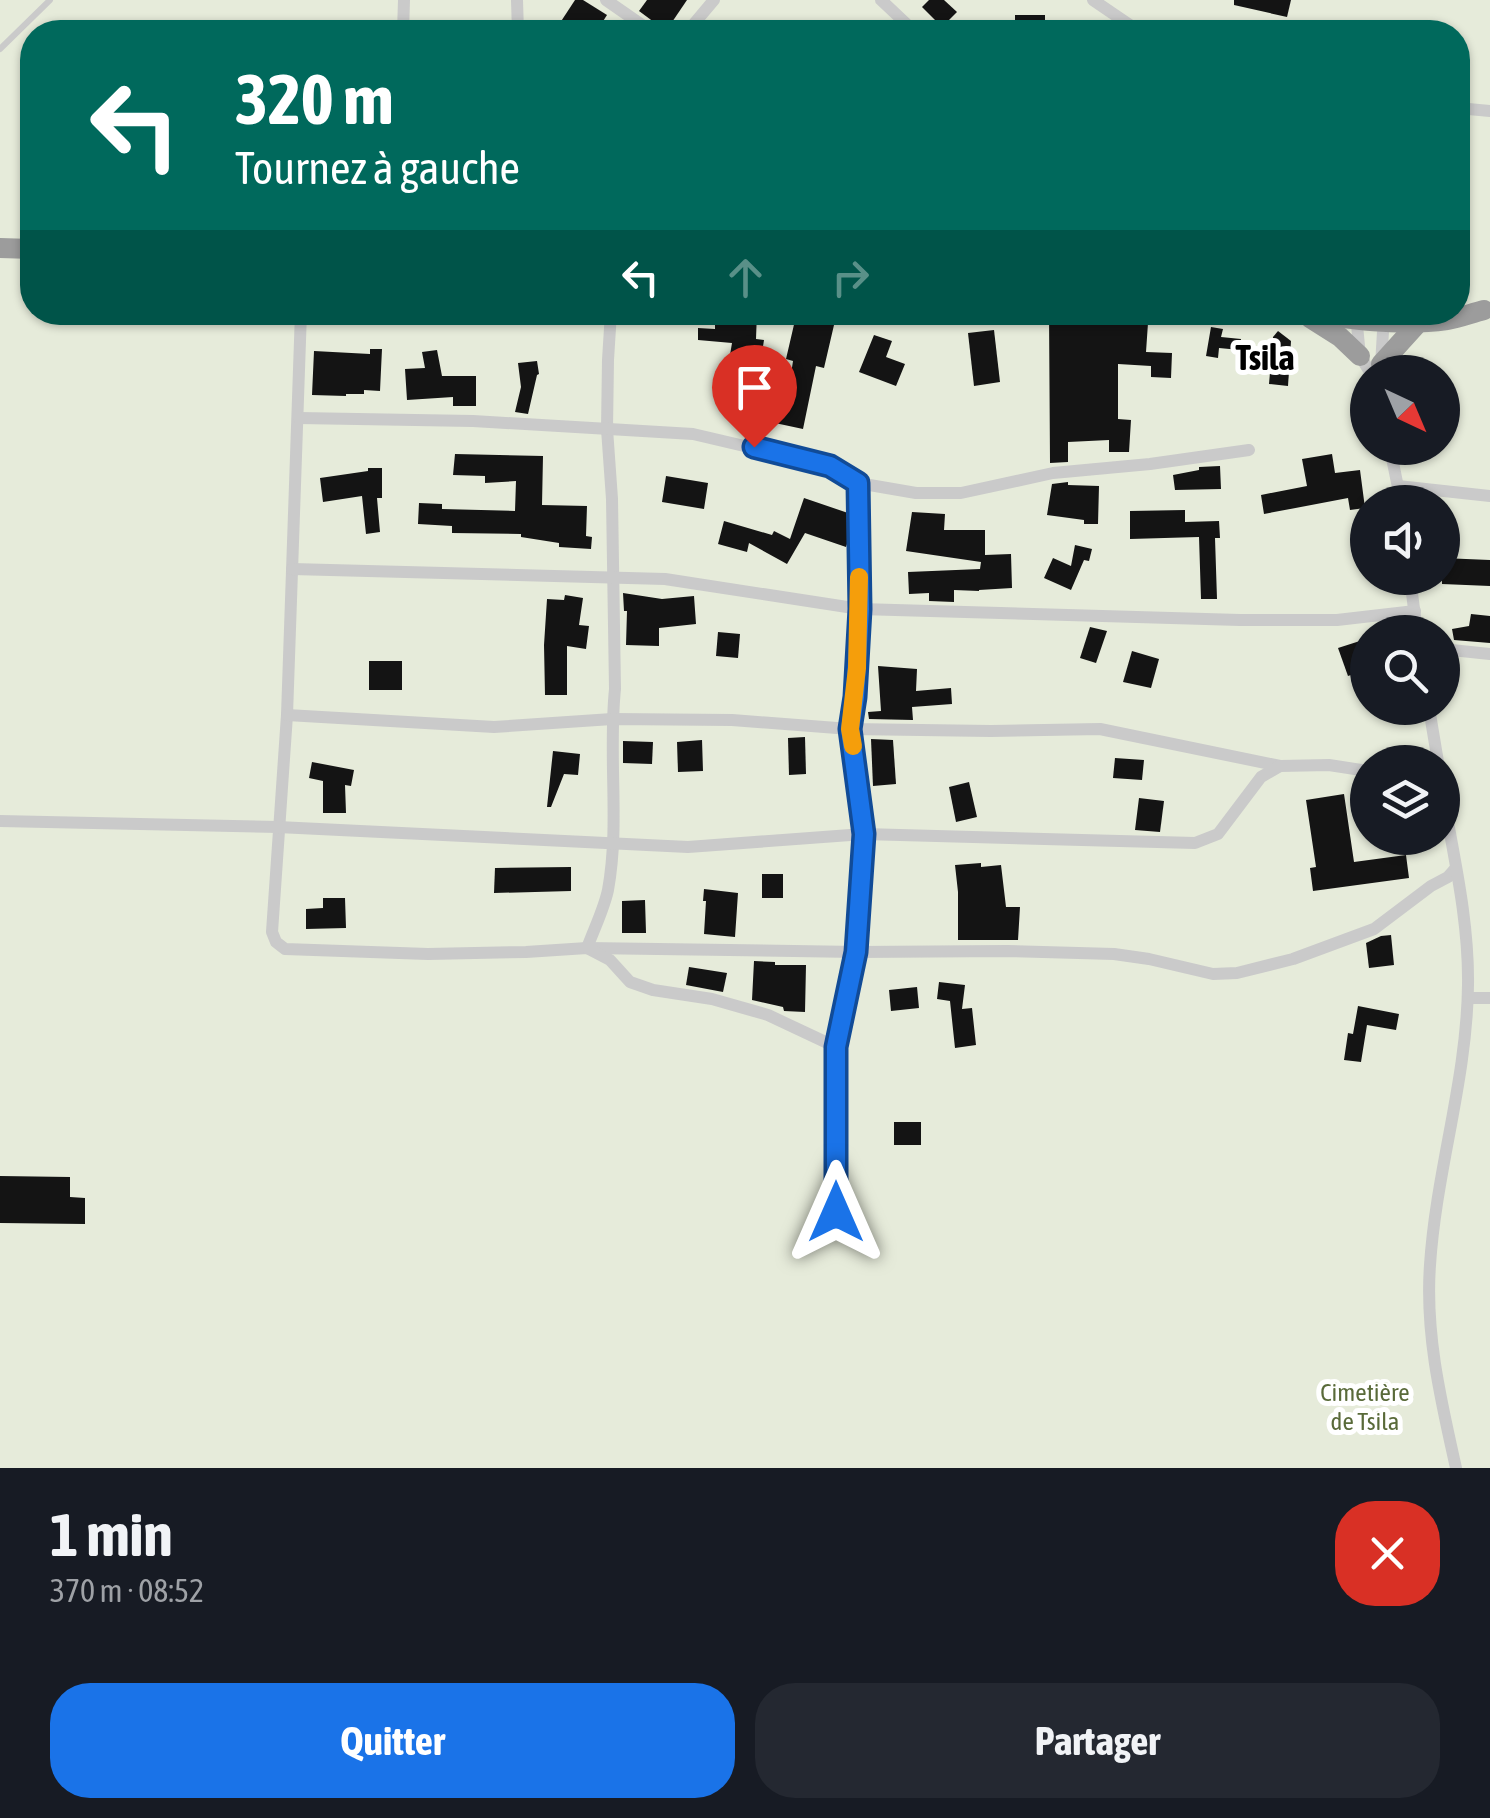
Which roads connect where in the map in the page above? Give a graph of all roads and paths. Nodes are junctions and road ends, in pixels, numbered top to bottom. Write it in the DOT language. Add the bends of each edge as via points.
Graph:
graph roads {
  1 [pos="50,0"];
  2 [pos="606,0"];
  3 [pos="714,0"];
  4 [pos="882,0"];
  5 [pos="1092,0"];
  6 [pos="29,20"];
  7 [pos="635,20"];
  8 [pos="697,20"];
  9 [pos="903,20"];
  10 [pos="1122,20"];
  11 [pos="20,29"];
  12 [pos="0,48"];
  13 [pos="300,325"];
  14 [pos="611,325"];
  15 [pos="1323,325"];
  16 [pos="1359,325"];
  17 [pos="1382,325"];
  18 [pos="1416,325"];
  19 [pos="1360,355"];
  20 [pos="1369,355"];
  21 [pos="1375,355"];
  22 [pos="1384,355"];
  23 [pos="299,418"];
  24 [pos="607,429"];
  25 [pos="1249,450"];
  26 [pos="858,483"];
  27 [pos="1460,493"];
  28 [pos="1490,496"];
  29 [pos="292,569"];
  30 [pos="613,578"];
  31 [pos="1412,595"];
  32 [pos="860,609"];
  33 [pos="1415,612"];
  34 [pos="1415,615"];
  35 [pos="1460,651"];
  36 [pos="1490,654"];
  37 [pos="287,715"];
  38 [pos="612,719"];
  39 [pos="850,729"];
  40 [pos="1280,766"];
  41 [pos="1350,769"];
  42 [pos="0,821"];
  43 [pos="278,828"];
  44 [pos="864,834"];
  45 [pos="612,843"];
  46 [pos="1454,855"];
  47 [pos="1456,869"];
  48 [pos="587,948"];
  49 [pos="856,952"];
  50 [pos="1468,998"];
  51 [pos="1490,998"];
  52 [pos="836,1047"];
  53 [pos="836,1212"];
  54 [pos="1456,1468"];
  1 -- 6 [label="lane"];
  2 -- 7 [label="street"];
  3 -- 8 [label="street"];
  4 -- 9 [label="street"];
  5 -- 10 [label="street"];
  11 -- 12 [label="lane"];
  13 -- 23 [label="street"];
  14 -- 24 [label="street"];
  15 -- 19 [label="highway"];
  16 -- 20 [label="street"];
  17 -- 21 [label="street"];
  18 -- 22 [label="highway"];
  23 -- 24 [label="street"];
  23 -- 29 [label="street"];
  24 -- 26 [label="street" via="693,434 830,466"];
  24 -- 30 [label="street"];
  25 -- 26 [label="street" via="1053,472 960,493"];
  26 -- 32 [label="street"];
  27 -- 28 [label="street"];
  29 -- 30 [label="street"];
  29 -- 37 [label="street"];
  30 -- 32 [label="street" via="664,579"];
  30 -- 38 [label="street"];
  31 -- 33 [label="street"];
  32 -- 33 [label="street" via="1240,620"];
  32 -- 39 [label="street"];
  33 -- 34 [label="street"];
  35 -- 36 [label="street"];
  37 -- 38 [label="street" via="494,727"];
  37 -- 43 [label="street"];
  38 -- 39 [label="street"];
  38 -- 45 [label="street"];
  39 -- 40 [label="street" via="1100,728"];
  39 -- 44 [label="street"];
  40 -- 41 [label="street"];
  40 -- 44 [label="street" via="1261,777 1218,834 1195,843"];
  42 -- 43 [label="street"];
  43 -- 45 [label="street"];
  43 -- 48 [label="street" via="272,932 285,949 428,954"];
  44 -- 45 [label="street" via="688,847"];
  44 -- 49 [label="street"];
  45 -- 48 [label="street" via="607,892"];
  46 -- 47 [label="street"];
  47 -- 49 [label="street" via="1374,929 1236,973 1114,954"];
  47 -- 50 [label="street"];
  48 -- 49 [label="street"];
  48 -- 52 [label="street" via="630,982 768,1015"];
  49 -- 52 [label="street"];
  50 -- 51 [label="street"];
  50 -- 54 [label="street" via="1430,1265 1430,1326"];
  52 -- 53 [label="street"];
}
